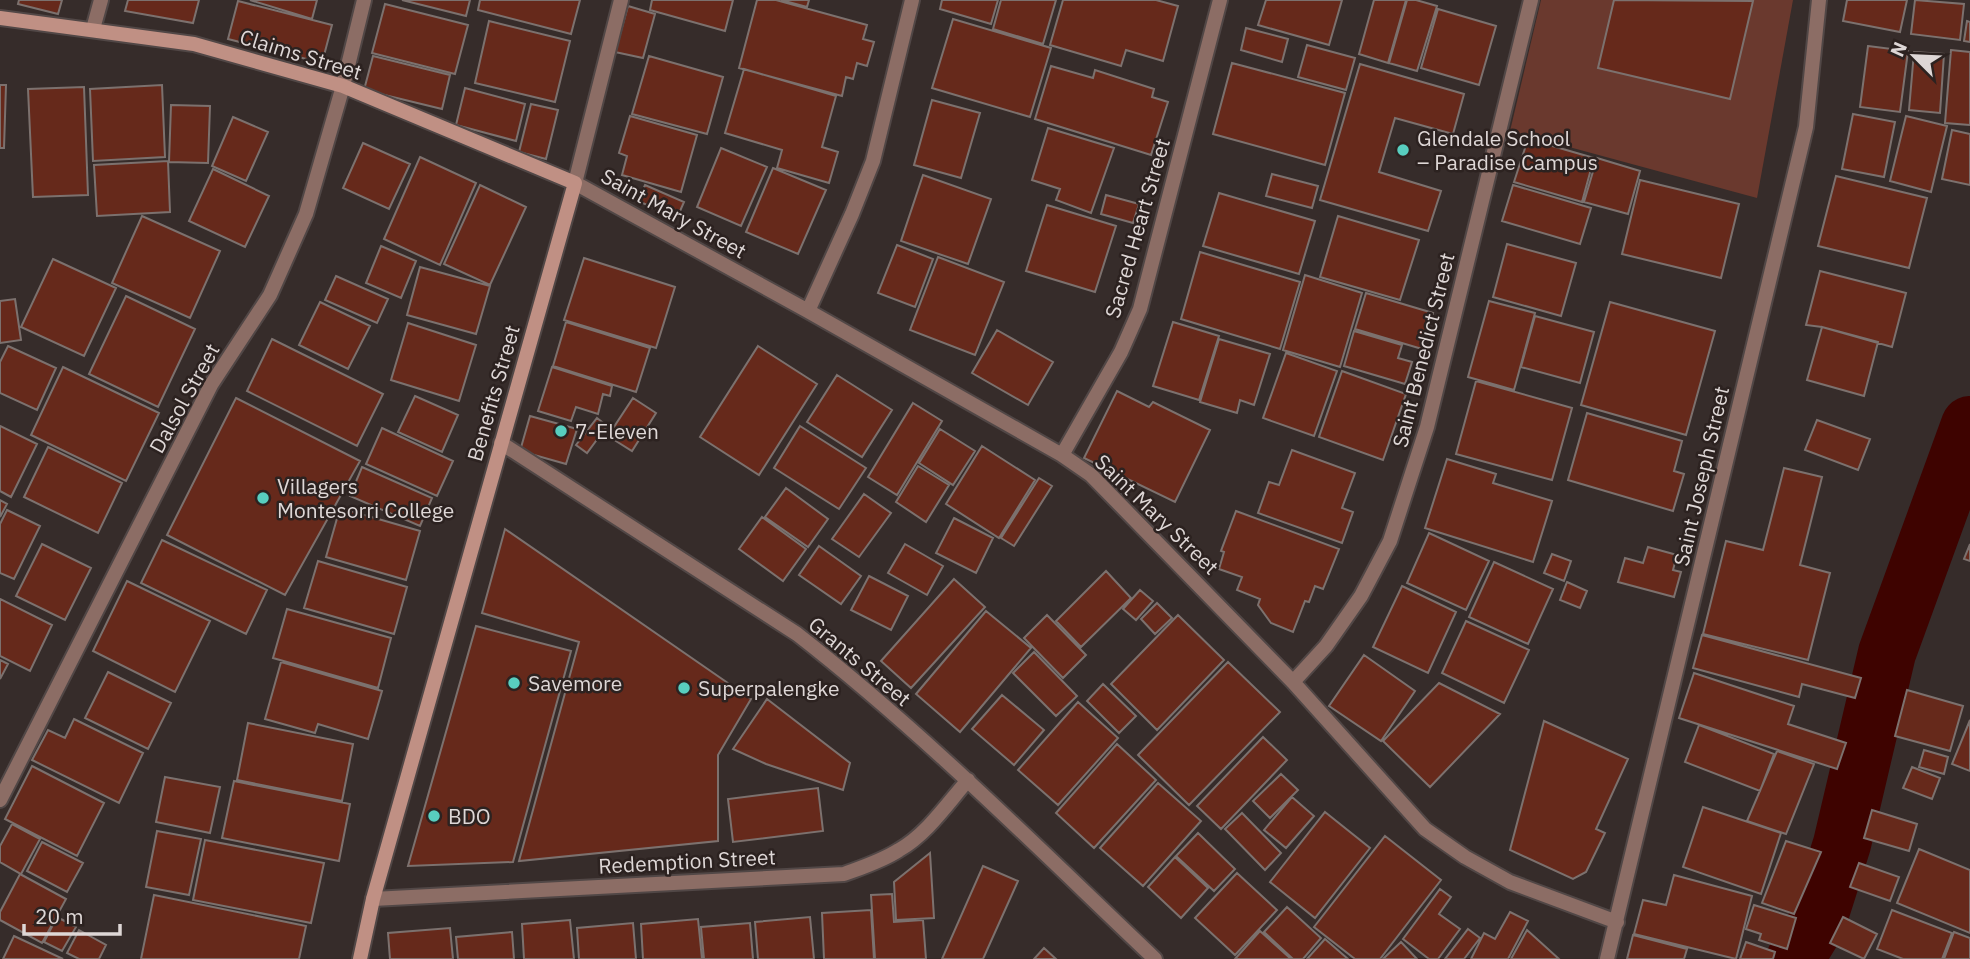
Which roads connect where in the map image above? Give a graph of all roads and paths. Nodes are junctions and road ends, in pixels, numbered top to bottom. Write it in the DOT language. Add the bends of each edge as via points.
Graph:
graph roads {
  1 [pos="101,0"];
  2 [pos="364,0"];
  3 [pos="621,0"];
  4 [pos="912,0"];
  5 [pos="1220,0"];
  6 [pos="1531,0"];
  7 [pos="1819,0"];
  8 [pos="0,18"];
  9 [pos="93,29"];
  10 [pos="343,86"];
  11 [pos="575,183"];
  12 [pos="808,311"];
  13 [pos="500,443"];
  14 [pos="1062,454"];
  15 [pos="1293,682"];
  16 [pos="968,780"];
  17 [pos="0,800"];
  18 [pos="373,899"];
  19 [pos="1617,922"];
  20 [pos="360,959"];
  21 [pos="1155,959"];
  22 [pos="1607,959"];
  1 -- 9 [label="street"];
  2 -- 10 [label="street, Dalsol Street"];
  3 -- 11 [label="street, Benefits Street"];
  4 -- 12 [label="street" via="873,161"];
  5 -- 14 [label="street, Sacred Heart Street" via="1140,309 1121,352"];
  6 -- 15 [label="street, Saint Benedict Street" via="1427,427 1390,541 1361,596 1326,646"];
  7 -- 19 [label="street, Saint Joseph Street" via="1806,127"];
  8 -- 9 [label="street, Claims Street"];
  9 -- 10 [label="street, Claims Street" via="194,44"];
  10 -- 11 [label="street, Claims Street"];
  10 -- 17 [label="street, Dalsol Street" via="306,214 270,295 211,385"];
  11 -- 12 [label="street, Saint Mary Street"];
  11 -- 13 [label="street, Benefits Street"];
  12 -- 14 [label="street, Saint Mary Street"];
  13 -- 16 [label="street, Grants Street" via="797,634"];
  13 -- 18 [label="street, Benefits Street"];
  14 -- 15 [label="street, Saint Mary Street" via="1091,475"];
  15 -- 19 [label="street, Saint Mary Street" via="1425,829 1510,882"];
  16 -- 18 [label="street, Redemption Street" via="901,849 844,874"];
  16 -- 21 [label="street, Grants Street"];
  18 -- 20 [label="street, Benefits Street"];
  19 -- 22 [label="street, Saint Joseph Street"];
}
